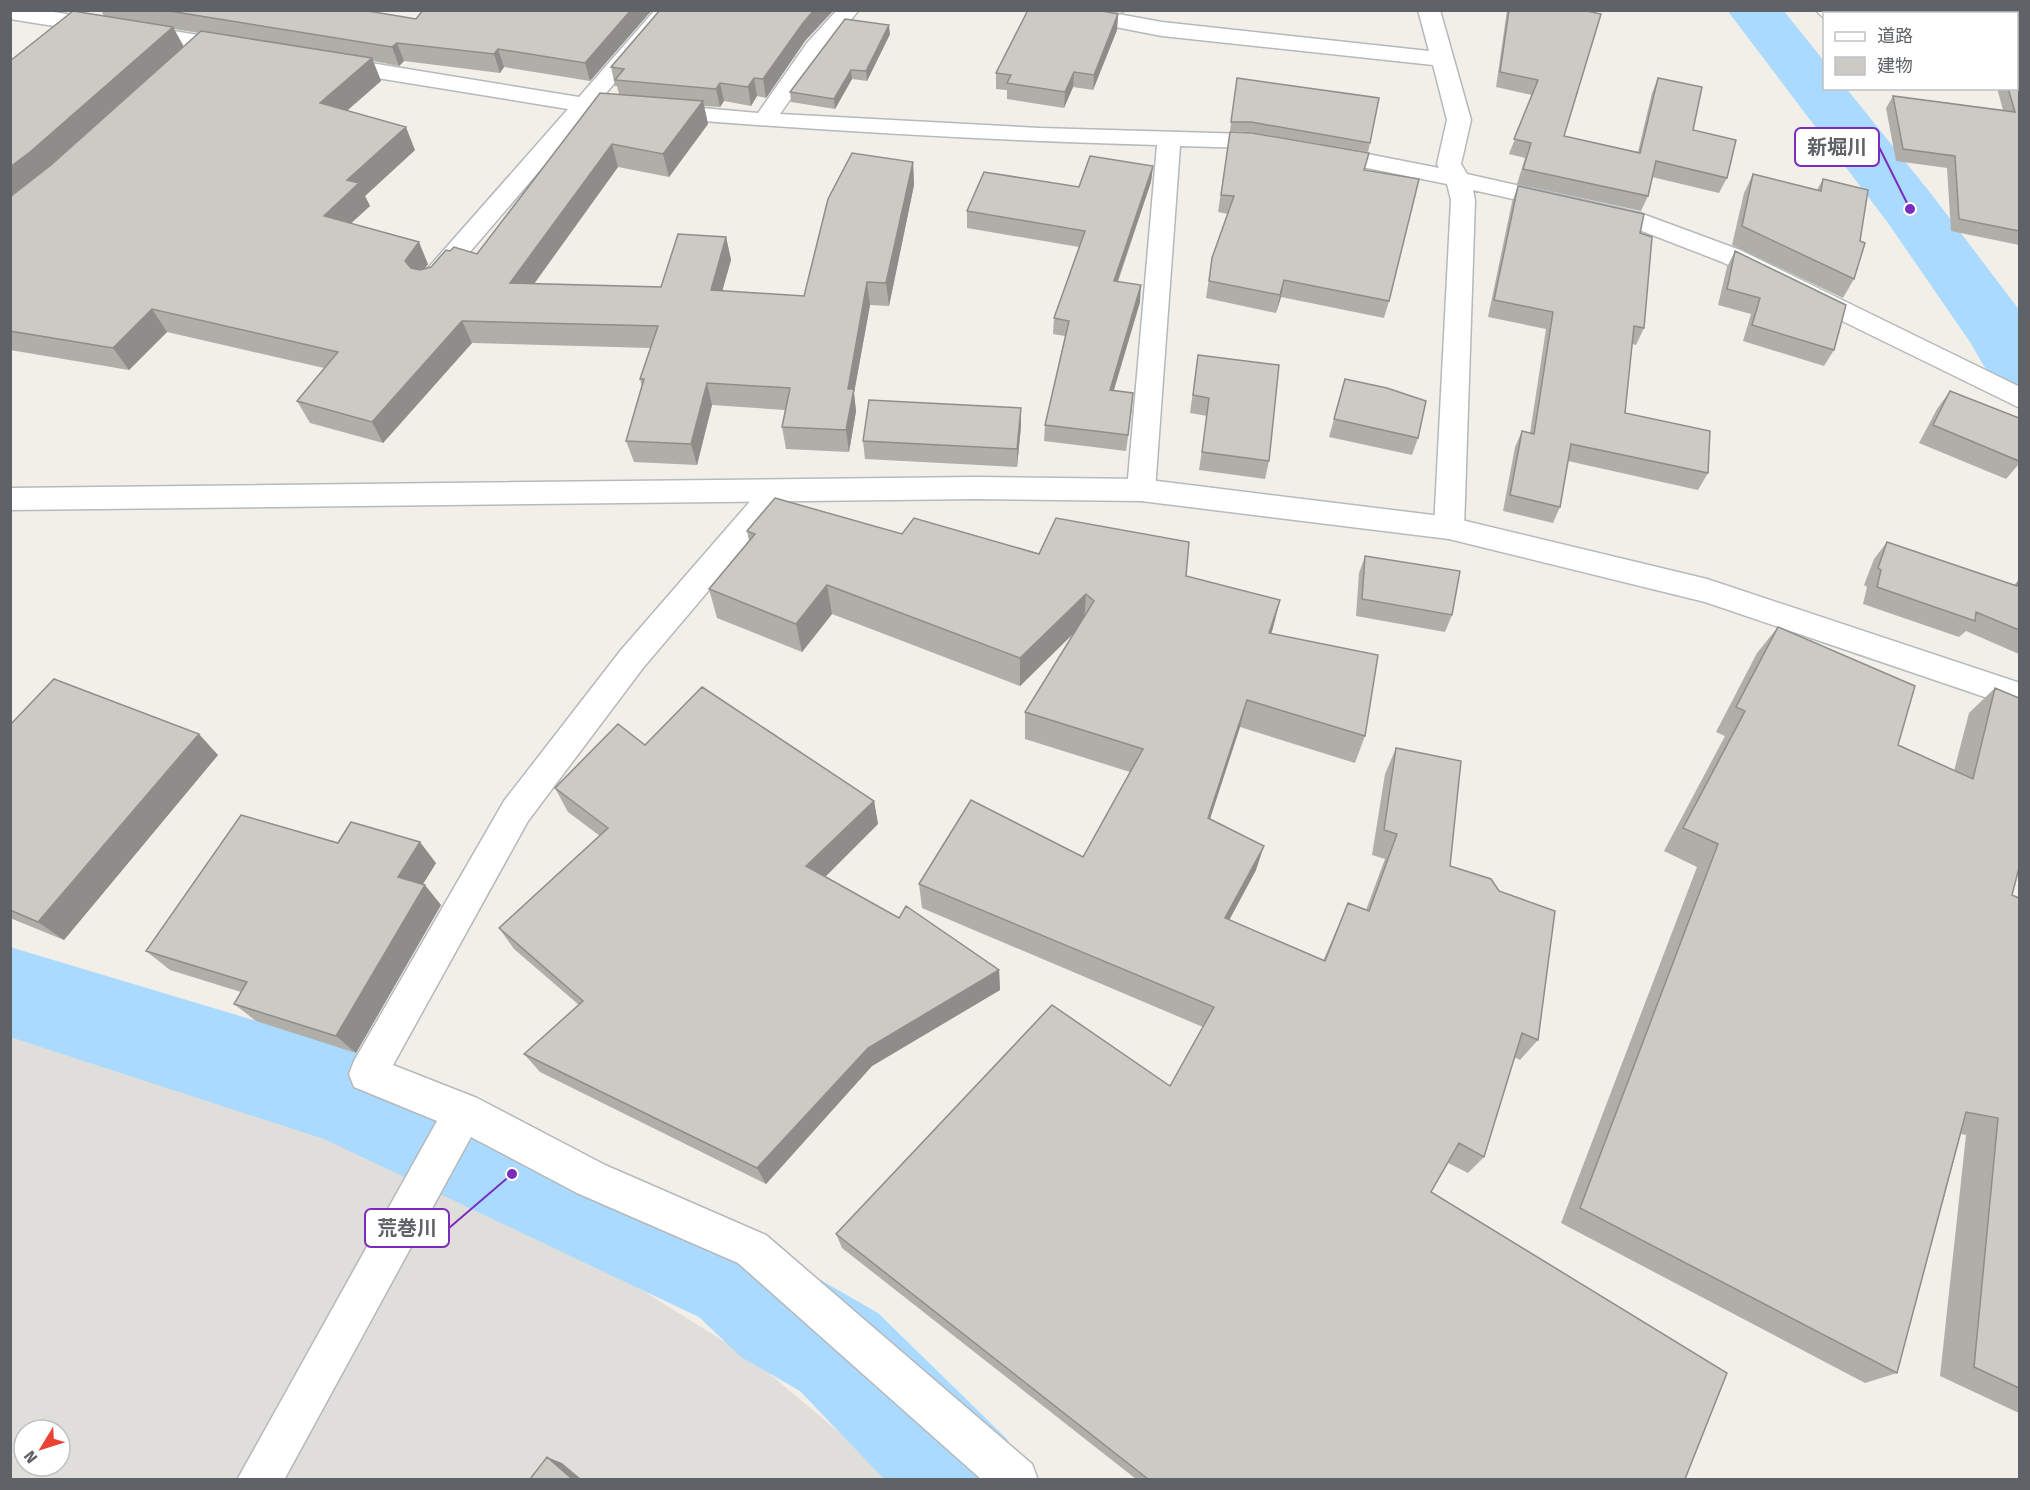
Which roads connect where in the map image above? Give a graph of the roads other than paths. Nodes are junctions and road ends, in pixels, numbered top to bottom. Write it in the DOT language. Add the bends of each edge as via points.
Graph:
graph roads {
  1 [pos="667,10"];
  2 [pos="849,10"];
  3 [pos="1058,10"];
  4 [pos="1429,10"];
  5 [pos="10,12"];
  6 [pos="208,43"];
  7 [pos="256,51"];
  8 [pos="1440,59"];
  9 [pos="315,60"];
  10 [pos="183,66"];
  11 [pos="586,105"];
  12 [pos="764,120"];
  13 [pos="1169,139"];
  14 [pos="1458,179"];
  15 [pos="430,282"];
  16 [pos="2019,399"];
  17 [pos="1141,490"];
  18 [pos="776,491"];
  19 [pos="10,499"];
  20 [pos="1449,528"];
  21 [pos="2019,696"];
  22 [pos="463,1112"];
  23 [pos="259,1479"];
  24 [pos="1016,1479"];
  1 -- 11 [label="street"];
  2 -- 12 [label="street" via="815,48"];
  3 -- 8 [label="street" via="1162,29"];
  4 -- 8 [label="street"];
  5 -- 6 [label="street"];
  6 -- 7 [label="street"];
  6 -- 10 [label="street"];
  8 -- 14 [label="street" via="1459,120 1449,164"];
  9 -- 11 [label="street"];
  11 -- 12 [label="street"];
  11 -- 15 [label="street"];
  12 -- 13 [label="street"];
  13 -- 14 [label="street" via="1249,141"];
  13 -- 17 [label="street"];
  14 -- 16 [label="street" via="1631,219 1731,256"];
  14 -- 20 [label="street" via="1463,200"];
  17 -- 18 [label="street"];
  17 -- 20 [label="street"];
  18 -- 19 [label="street"];
  18 -- 22 [label="street" via="632,659 516,811 368,1074"];
  20 -- 21 [label="street" via="1707,591"];
  22 -- 23 [label="street"];
  22 -- 24 [label="street" via="591,1179 752,1249"];
}
